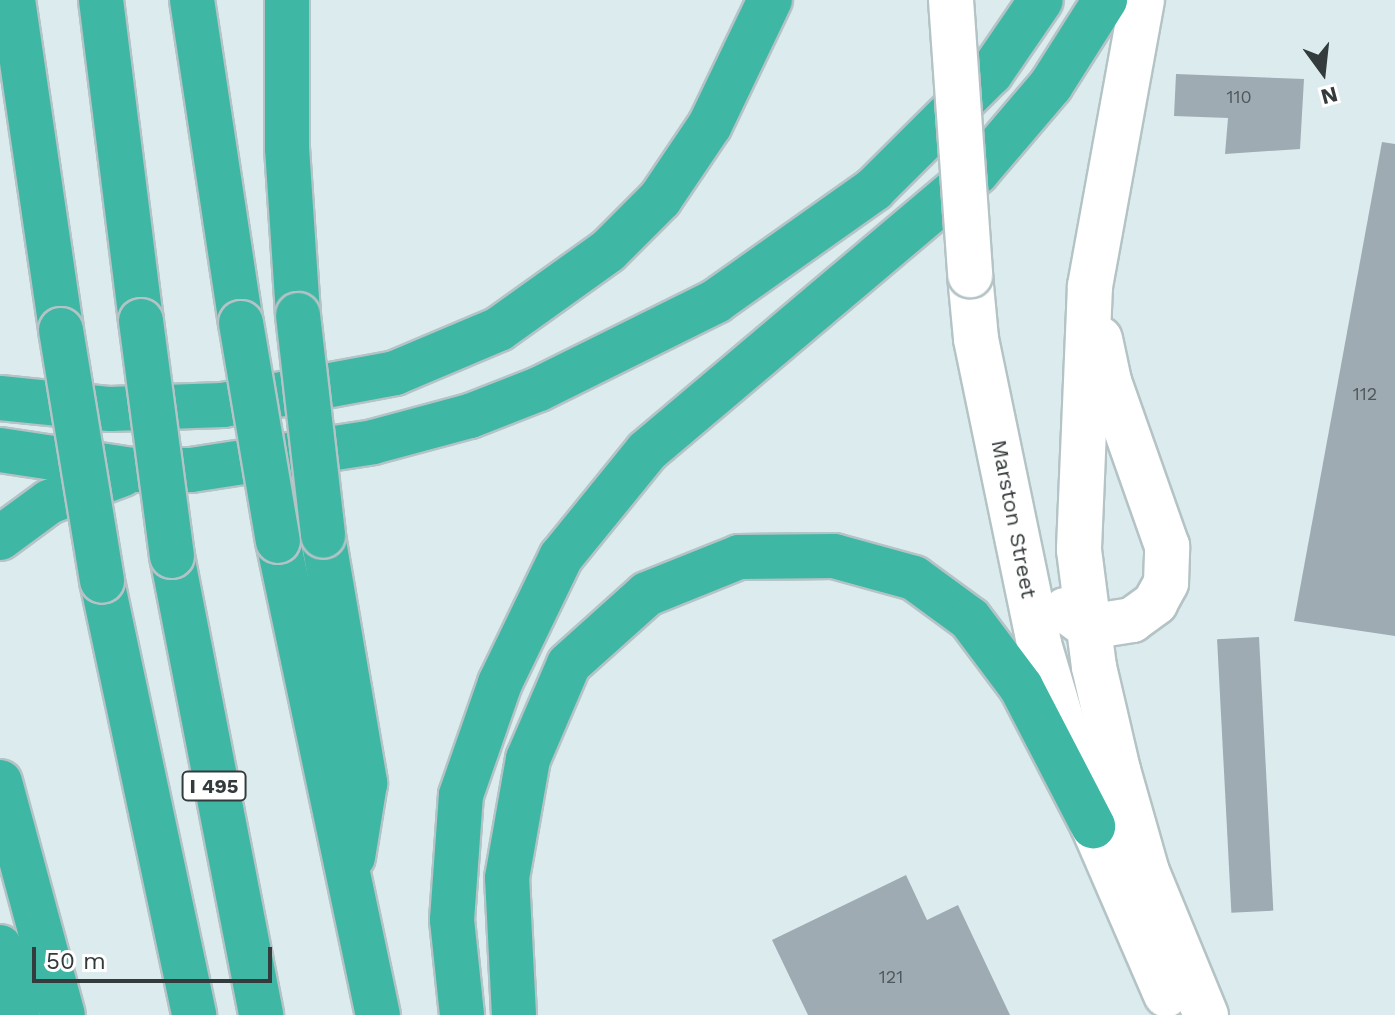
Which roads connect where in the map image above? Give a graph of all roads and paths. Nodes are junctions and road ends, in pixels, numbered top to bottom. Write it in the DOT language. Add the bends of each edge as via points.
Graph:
graph roads {
  1 [pos="13,0"];
  2 [pos="101,0"];
  3 [pos="192,0"];
  4 [pos="287,0"];
  5 [pos="770,0"];
  6 [pos="951,0"];
  7 [pos="1041,0"];
  8 [pos="1105,0"];
  9 [pos="1142,0"];
  10 [pos="1090,286"];
  11 [pos="0,398"];
  12 [pos="0,450"];
  13 [pos="132,470"];
  14 [pos="0,538"];
  15 [pos="1018,539"];
  16 [pos="1088,627"];
  17 [pos="0,782"];
  18 [pos="1093,826"];
  19 [pos="348,887"];
  20 [pos="0,947"];
  21 [pos="18,1015"];
  22 [pos="63,1015"];
  23 [pos="194,1015"];
  24 [pos="261,1015"];
  25 [pos="378,1015"];
  26 [pos="462,1015"];
  27 [pos="514,1015"];
  28 [pos="1175,1015"];
  29 [pos="1206,1015"];
  1 -- 23 [label="highway, bridge" via="102,581 173,936"];
  2 -- 24 [label="highway, I 495, bridge" via="172,556"];
  3 -- 19 [label="highway, bridge" via="278,541"];
  4 -- 19 [label="highway, bridge" via="287,148 298,315 323,536 365,783"];
  5 -- 11 [label="highway" via="710,125 660,199 608,251 499,329 395,373 223,405 110,409"];
  6 -- 15 [label="main road, Marston Street, bridge" via="976,339"];
  7 -- 13 [label="highway" via="991,73 874,189 751,277 642,342 470,416 373,442 191,470"];
  8 -- 26 [label="highway" via="1051,85 977,172 647,451 561,557 500,683 461,795 452,920"];
  9 -- 10 [label="main road"];
  10 -- 16 [label="main road" via="1079,550"];
  10 -- 16 [label="main road" via="1109,381 1167,546 1166,583 1155,603 1132,620"];
  12 -- 13 [label="highway"];
  13 -- 14 [label="highway" via="49,502"];
  15 -- 16 [label="main road" via="1053,601"];
  15 -- 18 [label="main road, Marston Street" via="1039,644"];
  16 -- 29 [label="main road" via="1118,770 1147,872"];
  17 -- 22 [label="highway"];
  18 -- 27 [label="highway" via="1021,687 970,619 914,578 834,556 739,557 647,594 569,664 528,759 507,878"];
  18 -- 28 [label="main road, Marston Street"];
  19 -- 25 [label="highway"];
  20 -- 21 [label="highway"];
}
